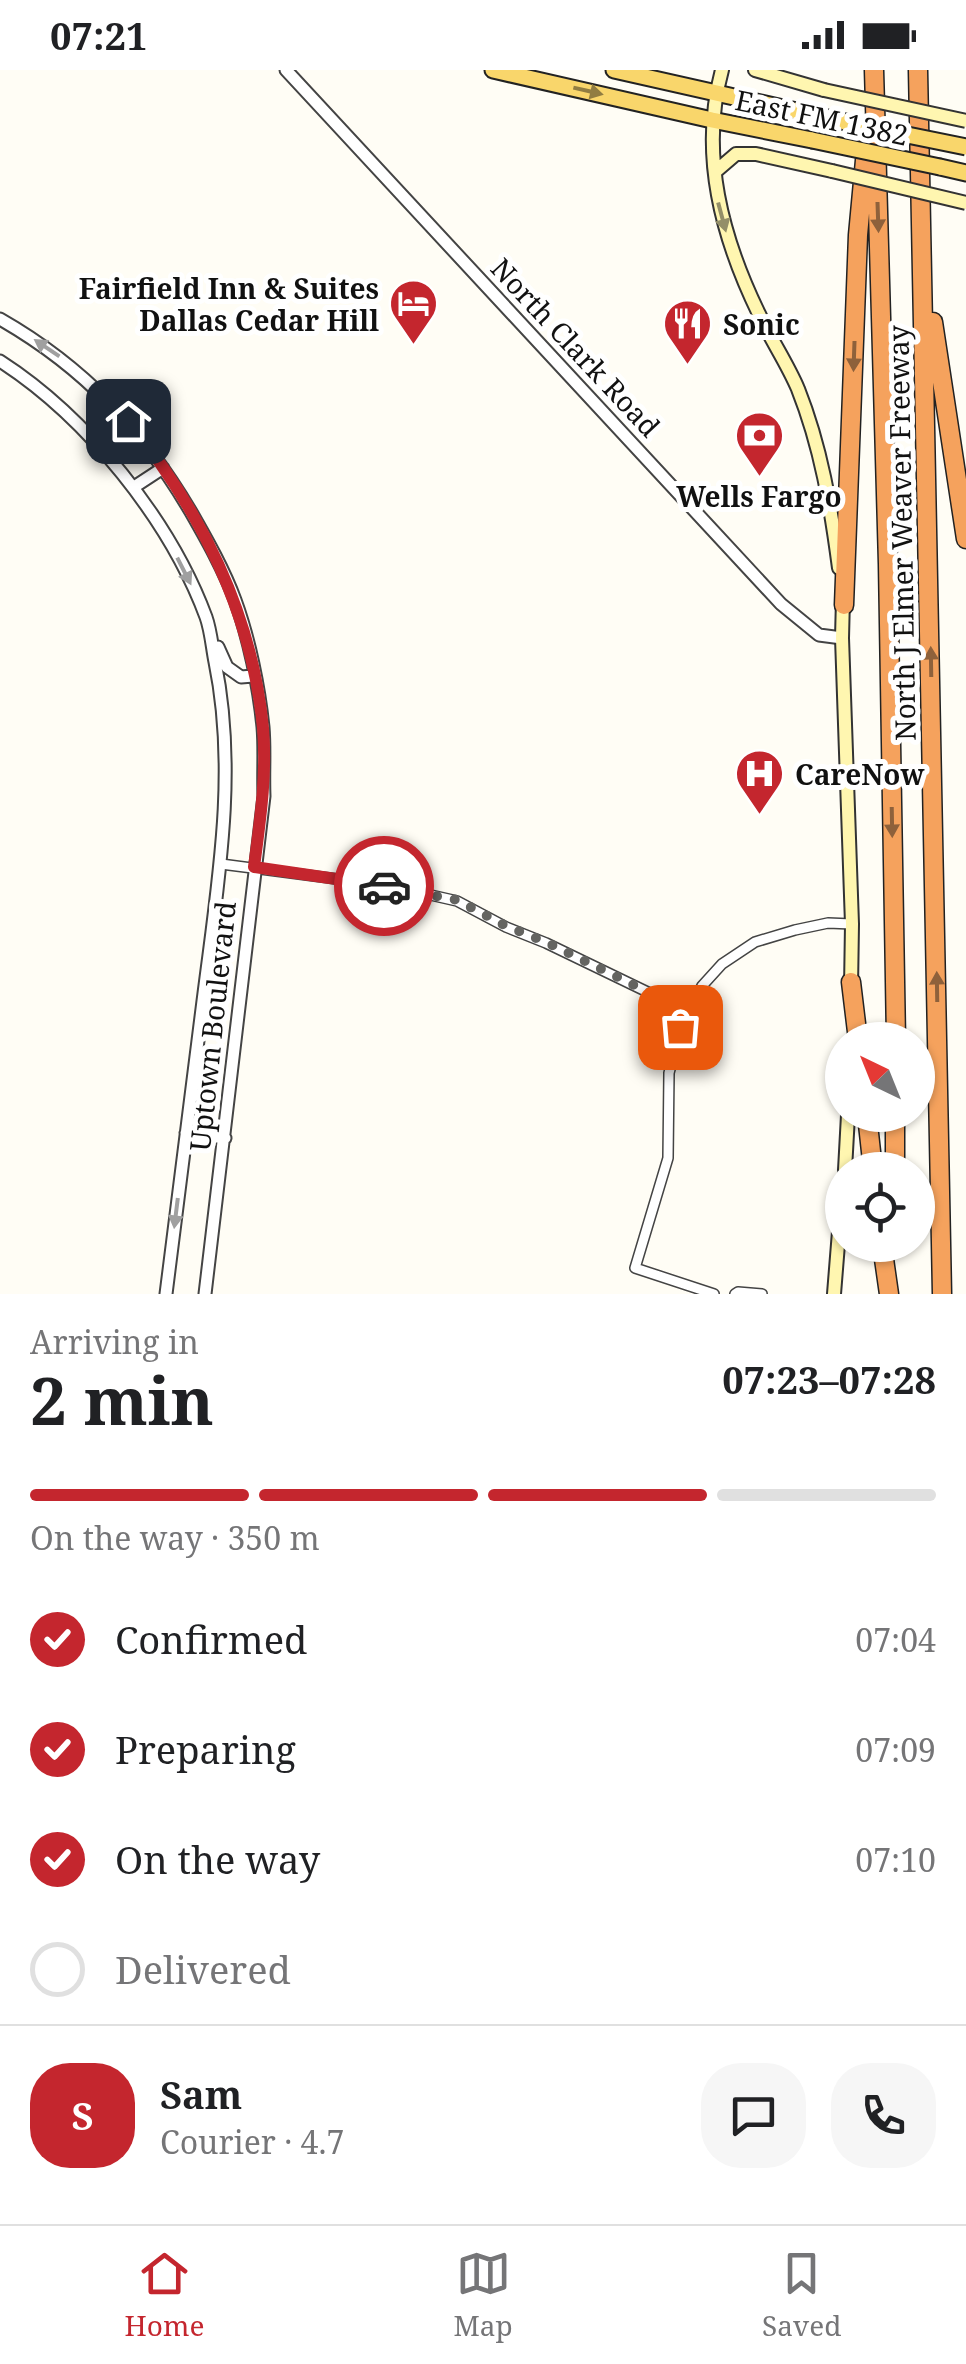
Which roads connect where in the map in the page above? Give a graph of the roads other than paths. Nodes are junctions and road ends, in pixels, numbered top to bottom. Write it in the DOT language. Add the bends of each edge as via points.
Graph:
graph roads {
  1 [pos="286,70"];
  2 [pos="497,70"];
  3 [pos="614,70"];
  4 [pos="722,70"];
  5 [pos="755,70"];
  6 [pos="918,70"];
  7 [pos="874,77"];
  8 [pos="716,92"];
  9 [pos="712,120"];
  10 [pos="966,122"];
  11 [pos="966,147"];
  12 [pos="715,172"];
  13 [pos="966,172"];
  14 [pos="966,203"];
  15 [pos="924,282"];
  16 [pos="0,319"];
  17 [pos="0,361"];
  18 [pos="163,468"];
  19 [pos="134,487"];
  20 [pos="966,539"];
  21 [pos="844,605"];
  22 [pos="206,620"];
  23 [pos="842,638"];
  24 [pos="254,676"];
  25 [pos="220,864"];
  26 [pos="254,867"];
  27 [pos="852,924"];
  28 [pos="851,982"];
  29 [pos="689,1012"];
  30 [pos="850,1022"];
  31 [pos="856,1022"];
  32 [pos="896,1022"];
  33 [pos="186,1133"];
  34 [pos="225,1138"];
  35 [pos="837,1262"];
  36 [pos="885,1262"];
  37 [pos="894,1262"];
  38 [pos="166,1294"];
  39 [pos="205,1294"];
  40 [pos="714,1294"];
  41 [pos="735,1294"];
  42 [pos="762,1294"];
  43 [pos="834,1294"];
  44 [pos="892,1294"];
  45 [pos="942,1294"];
  1 -- 23 [label="street, North Clark Road" via="781,604 819,636"];
  2 -- 9 [label="main road, East FM 1382, one-way"];
  3 -- 8 [label="main road, East FM 1382"];
  4 -- 8 [label="main road"];
  5 -- 10 [label="main road, bridge"];
  6 -- 15 [label="highway, North J Elmer Weaver Freeway"];
  7 -- 21 [label="highway, one-way" via="858,236"];
  7 -- 32 [label="highway, North J Elmer Weaver Freeway, one-way"];
  8 -- 9 [label="main road"];
  8 -- 11 [label="main road, East FM 1382, bridge"];
  9 -- 12 [label="main road"];
  9 -- 13 [label="main road, East FM 1382, bridge"];
  12 -- 14 [label="main road, bridge" via="736,154 756,154"];
  12 -- 21 [label="main road, one-way" via="733,257 786,362 816,442"];
  15 -- 20 [label="highway"];
  45 -- 15 [label="highway, North J Elmer Weaver Freeway, one-way"];
  18 -- 16 [label="street, Uptown Boulevard, one-way" via="104,397 61,358"];
  17 -- 19 [label="street, Uptown Boulevard" via="95,442"];
  18 -- 19 [label="street"];
  18 -- 24 [label="street, Uptown Boulevard" via="235,600"];
  19 -- 22 [label="street, Uptown Boulevard, one-way"];
  21 -- 23 [label="main road"];
  22 -- 24 [label="street" via="227,667 241,677"];
  22 -- 25 [label="street, Uptown Boulevard" via="226,757"];
  23 -- 27 [label="main road"];
  24 -- 26 [label="street, Uptown Boulevard" via="264,796"];
  25 -- 26 [label="street"];
  25 -- 33 [label="street, Uptown Boulevard"];
  26 -- 29 [label="street" via="457,900"];
  26 -- 34 [label="street, Uptown Boulevard"];
  27 -- 28 [label="main road"];
  27 -- 29 [label="street" via="828,923 755,942 722,964"];
  28 -- 30 [label="main road"];
  28 -- 31 [label="highway"];
  29 -- 40 [label="street" via="669,1072 668,1158 635,1268"];
  33 -- 34 [label="street"];
  33 -- 38 [label="street, Uptown Boulevard, one-way"];
  34 -- 39 [label="street, Uptown Boulevard"];
  35 -- 43 [label="main road"];
  36 -- 44 [label="highway"];
  37 -- 44 [label="highway"];
  41 -- 42 [label="street"];
}
